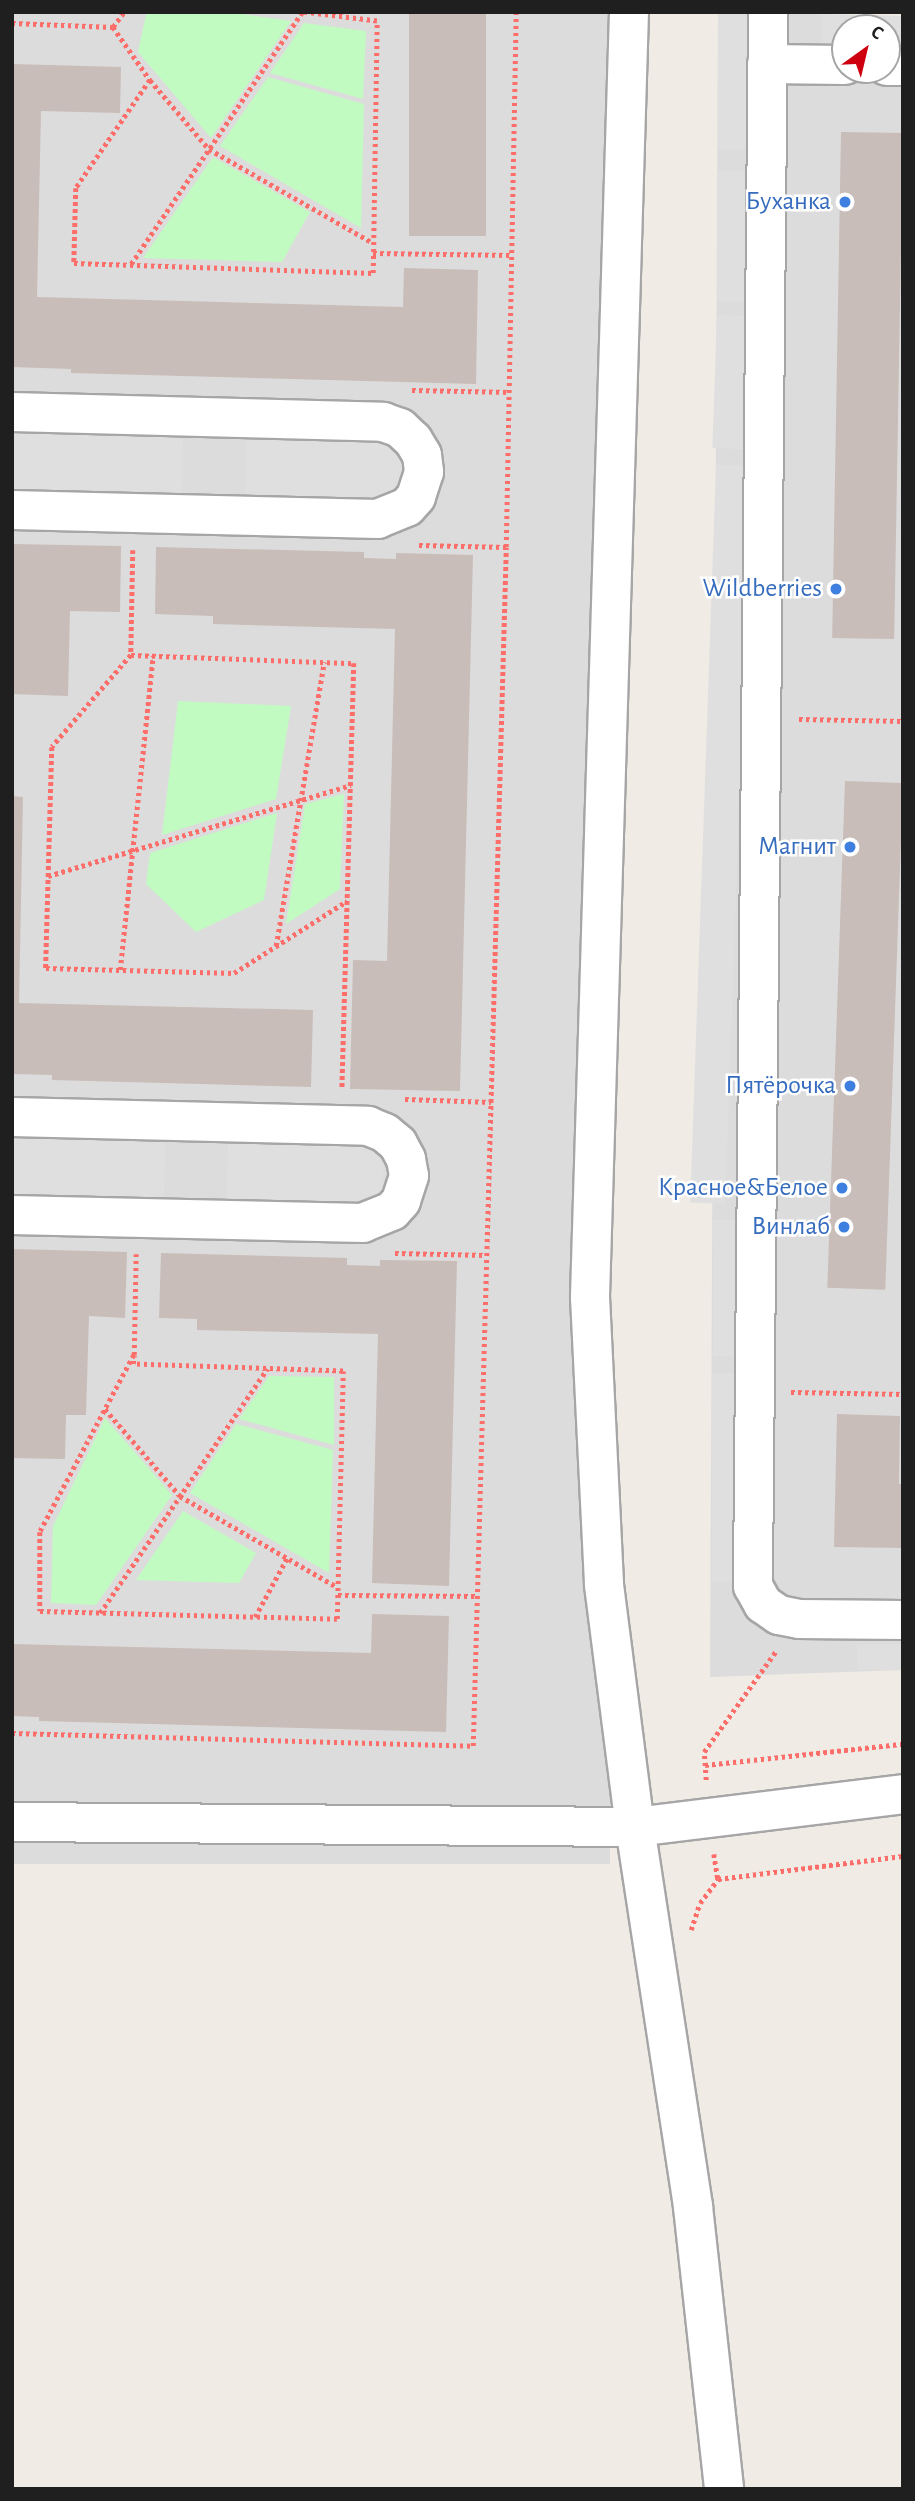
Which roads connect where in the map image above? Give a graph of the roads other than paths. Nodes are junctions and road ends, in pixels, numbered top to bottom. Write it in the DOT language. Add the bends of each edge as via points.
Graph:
graph roads {
  1 [pos="629,12"];
  2 [pos="768,12"];
  3 [pos="767,64"];
  4 [pos="831,65"];
  5 [pos="12,412"];
  6 [pos="12,510"];
  7 [pos="12,1117"];
  8 [pos="12,1215"];
  9 [pos="903,1620"];
  10 [pos="903,1794"];
  11 [pos="12,1822"];
  12 [pos="635,1827"];
  13 [pos="724,2489"];
  1 -- 12 [label="street" via="590,1297 604,1585"];
  2 -- 3 [label="street"];
  3 -- 4 [label="street"];
  3 -- 9 [label="street" via="753,1586 763,1604 779,1615"];
  5 -- 6 [label="street" via="383,422 400,428 413,440 422,455 424,472 422,485 408,507 379,519"];
  7 -- 8 [label="street" via="368,1126 398,1144 407,1159 409,1176 401,1201 392,1211 363,1223"];
  10 -- 12 [label="street"];
  11 -- 12 [label="street"];
  12 -- 13 [label="street" via="693,2207"];
}
